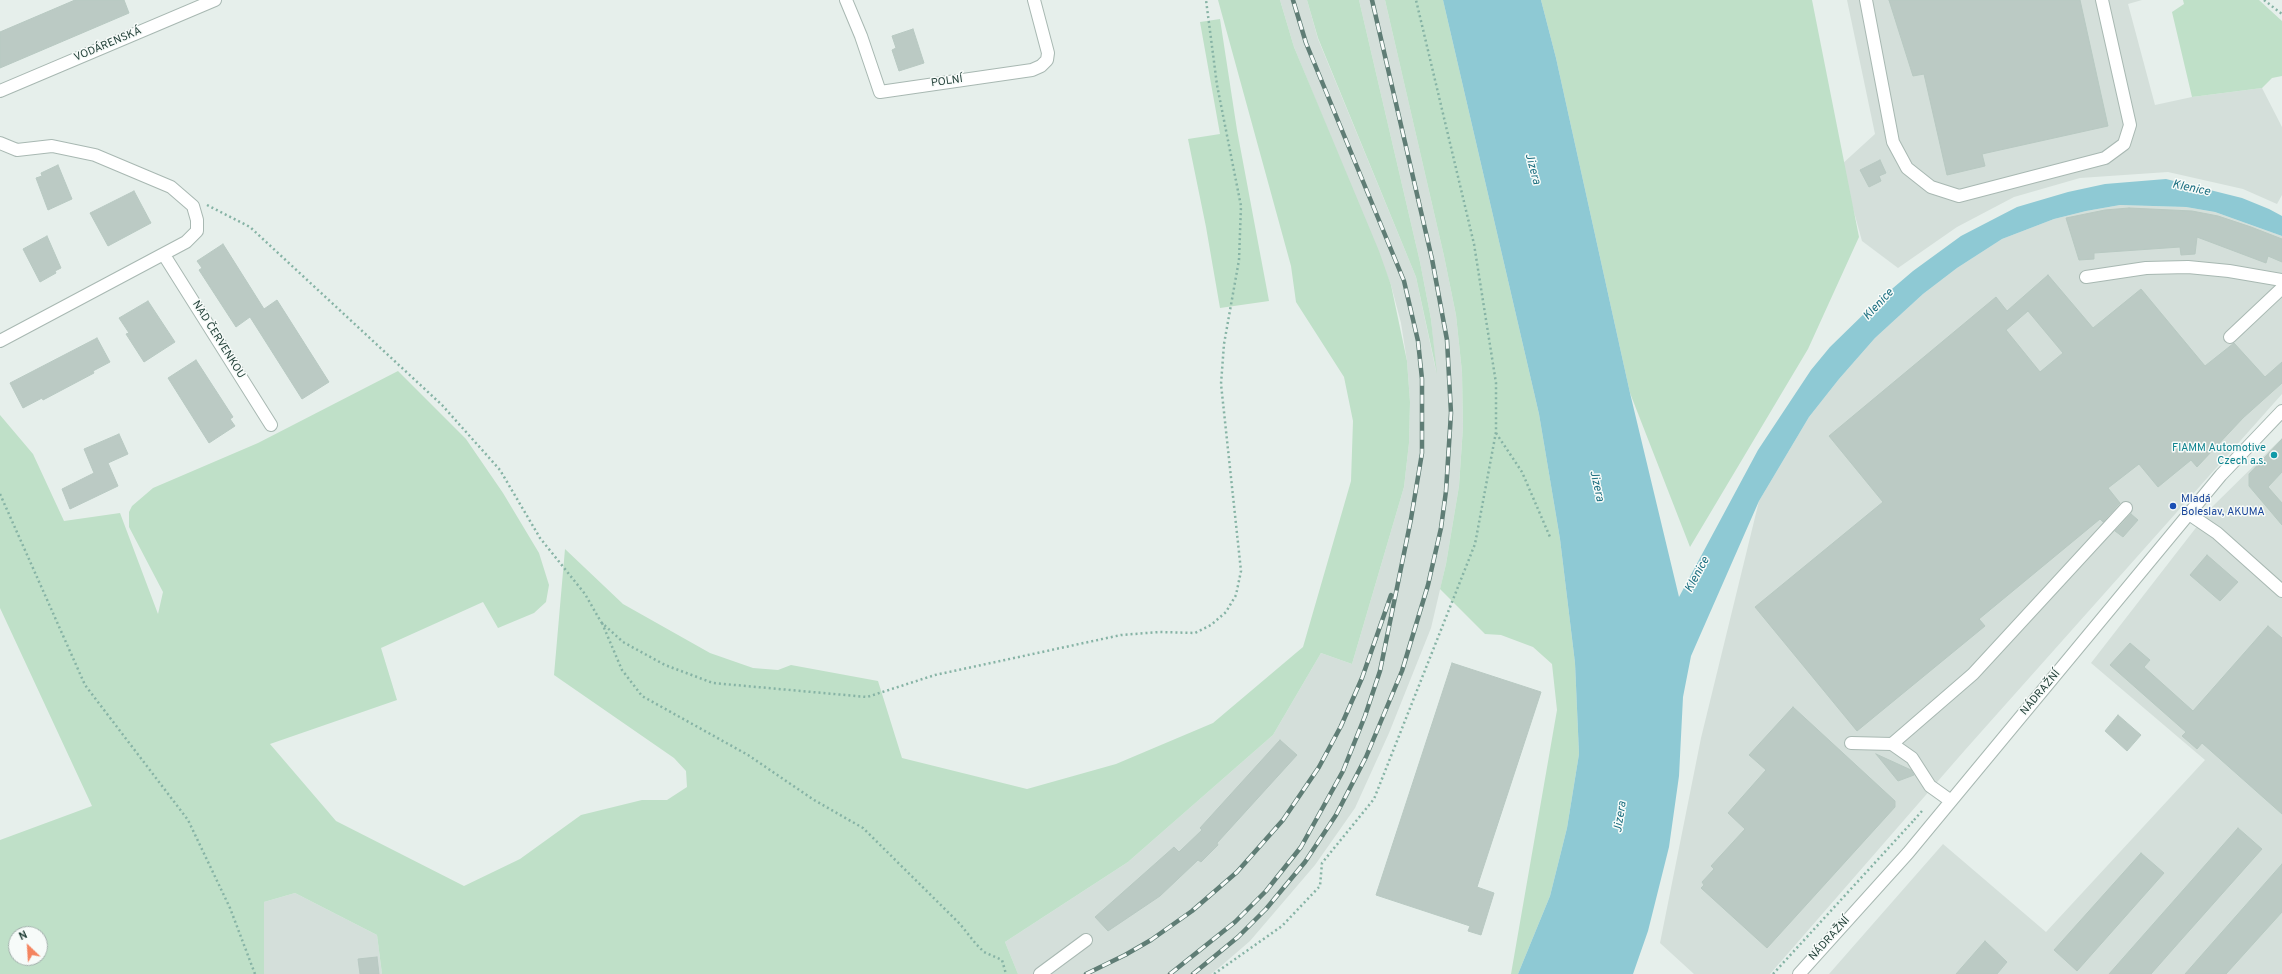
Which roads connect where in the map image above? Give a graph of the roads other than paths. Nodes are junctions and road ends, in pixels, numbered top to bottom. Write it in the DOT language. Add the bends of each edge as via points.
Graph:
graph roads {
  1 [pos="215,0"];
  2 [pos="846,0"];
  3 [pos="1034,0"];
  4 [pos="1866,0"];
  5 [pos="2102,0"];
  6 [pos="0,90"];
  7 [pos="0,143"];
  8 [pos="164,255"];
  9 [pos="2086,277"];
  10 [pos="2282,280"];
  11 [pos="2282,288"];
  12 [pos="2230,338"];
  13 [pos="0,341"];
  14 [pos="2282,411"];
  15 [pos="271,425"];
  16 [pos="2126,508"];
  17 [pos="2189,514"];
  18 [pos="2282,591"];
  19 [pos="1852,744"];
  20 [pos="1892,744"];
  21 [pos="1951,801"];
  22 [pos="1086,940"];
  23 [pos="1040,974"];
  24 [pos="1799,974"];
  1 -- 6 [label="street, VODÁRENSKÁ"];
  2 -- 3 [label="street, POLNÍ" via="880,92 1032,70 1041,66 1047,60 1048,53"];
  4 -- 5 [label="street" via="1893,142 1907,168 1931,187 1959,196 2105,158 2124,144 2130,125"];
  7 -- 8 [label="street" via="17,150 52,146 95,155 172,187 193,206 197,231 186,242"];
  8 -- 13 [label="street"];
  8 -- 15 [label="street, NAD ČERVENKOU"];
  9 -- 10 [label="street" via="2146,268 2188,267"];
  11 -- 12 [label="street"];
  14 -- 17 [label="street, NÁDRAŽNÍ"];
  16 -- 20 [label="street" via="1973,674"];
  17 -- 18 [label="street" via="2217,533"];
  17 -- 21 [label="street, NÁDRAŽNÍ"];
  19 -- 20 [label="street"];
  20 -- 21 [label="street" via="1912,758 1930,786"];
  21 -- 24 [label="street, NÁDRAŽNÍ"];
  22 -- 23 [label="street"];
}
